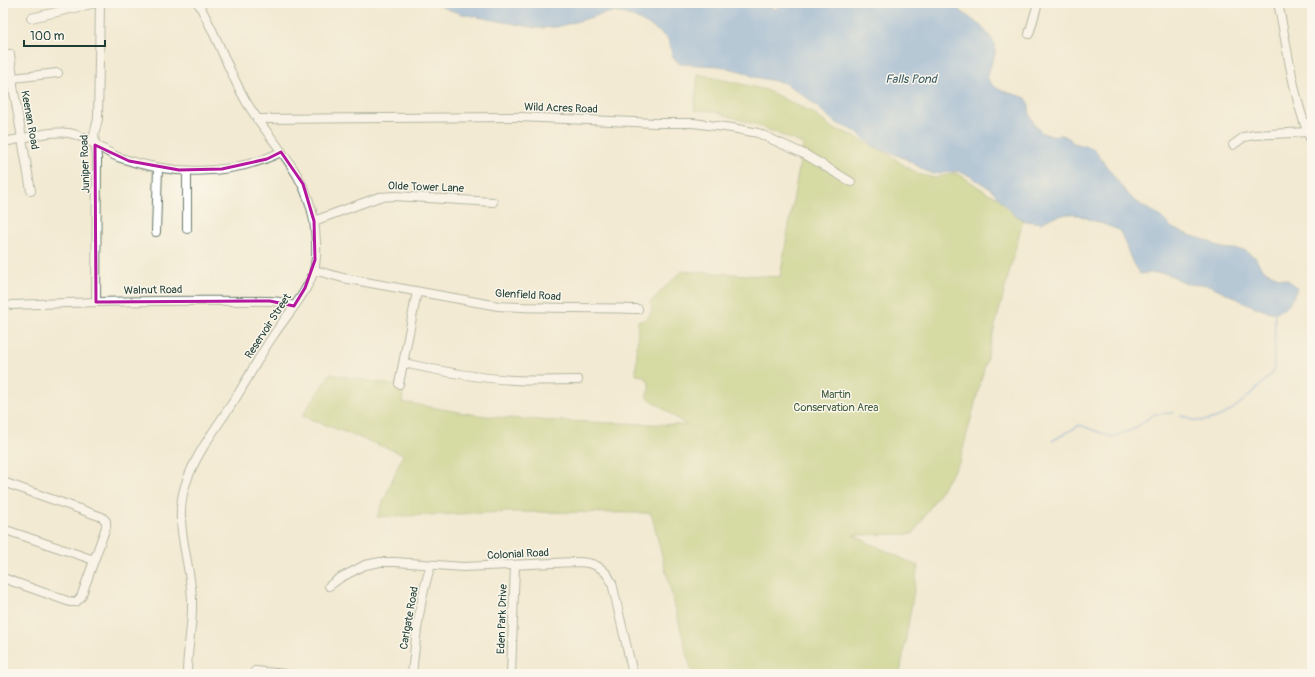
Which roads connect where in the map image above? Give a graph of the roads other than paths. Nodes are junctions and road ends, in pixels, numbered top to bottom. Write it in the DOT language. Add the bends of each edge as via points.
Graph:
graph roads {
  1 [pos="96,3"];
  2 [pos="100,3"];
  3 [pos="198,3"];
  4 [pos="1038,3"];
  5 [pos="1278,3"];
  6 [pos="31,18"];
  7 [pos="1029,34"];
  8 [pos="10,54"];
  9 [pos="58,73"];
  10 [pos="13,78"];
  11 [pos="257,119"];
  12 [pos="1307,132"];
  13 [pos="21,139"];
  14 [pos="3,142"];
  15 [pos="1312,143"];
  16 [pos="95,145"];
  17 [pos="1233,145"];
  18 [pos="281,152"];
  19 [pos="158,168"];
  20 [pos="188,171"];
  21 [pos="851,182"];
  22 [pos="31,191"];
  23 [pos="494,202"];
  24 [pos="314,221"];
  25 [pos="187,229"];
  26 [pos="156,232"];
  27 [pos="314,270"];
  28 [pos="417,292"];
  29 [pos="96,302"];
  30 [pos="12,305"];
  31 [pos="294,306"];
  32 [pos="638,309"];
  33 [pos="404,363"];
  34 [pos="578,380"];
  35 [pos="399,384"];
  36 [pos="3,482"];
  37 [pos="3,529"];
  38 [pos="94,560"];
  39 [pos="432,565"];
  40 [pos="515,565"];
  41 [pos="3,578"];
  42 [pos="329,586"];
  43 [pos="255,671"];
  44 [pos="188,674"];
  45 [pos="286,674"];
  46 [pos="412,674"];
  47 [pos="511,674"];
  48 [pos="633,674"];
  1 -- 6 [label="street"];
  2 -- 16 [label="street, Juniper Road" via="98,119 94,131"];
  3 -- 11 [label="street, Reservoir Street"];
  4 -- 7 [label="street"];
  5 -- 12 [label="street" via="1298,105"];
  8 -- 10 [label="street, Keenan Road"];
  9 -- 10 [label="street"];
  10 -- 13 [label="street, Keenan Road"];
  11 -- 18 [label="street, Reservoir Street"];
  11 -- 21 [label="street, Wild Acres Road" via="520,117 693,123 758,133 806,155"];
  12 -- 15 [label="street"];
  12 -- 17 [label="street" via="1244,137"];
  13 -- 14 [label="street"];
  13 -- 16 [label="street" via="68,133 80,136"];
  13 -- 22 [label="street, Keenan Road"];
  16 -- 19 [label="street" via="119,157"];
  16 -- 29 [label="street, Juniper Road"];
  18 -- 20 [label="street" via="267,159 237,166"];
  18 -- 24 [label="street, Reservoir Street" via="303,184"];
  19 -- 20 [label="street"];
  19 -- 26 [label="street"];
  20 -- 25 [label="street"];
  23 -- 24 [label="street, Olde Tower Lane" via="379,196"];
  24 -- 27 [label="street, Reservoir Street"];
  27 -- 28 [label="street, Glenfield Road"];
  27 -- 31 [label="street, Reservoir Street"];
  28 -- 32 [label="street, Glenfield Road" via="505,306"];
  28 -- 33 [label="street"];
  29 -- 30 [label="street, Walnut Road"];
  29 -- 31 [label="street, Walnut Road" via="270,301"];
  31 -- 44 [label="street, Reservoir Street" via="271,338 197,458 184,488 181,517 192,604"];
  33 -- 34 [label="street" via="490,378"];
  33 -- 35 [label="street"];
  36 -- 38 [label="street" via="104,518 106,527"];
  37 -- 38 [label="street"];
  38 -- 41 [label="street" via="81,597 76,602"];
  39 -- 40 [label="street, Colonial Road" via="463,568"];
  39 -- 42 [label="street, Colonial Road" via="396,562 365,565"];
  39 -- 46 [label="street, Carlgate Road" via="419,610"];
  40 -- 47 [label="street, Eden Park Drive"];
  40 -- 48 [label="street, Colonial Road" via="584,562 603,569 612,583"];
  43 -- 45 [label="street"];
}
